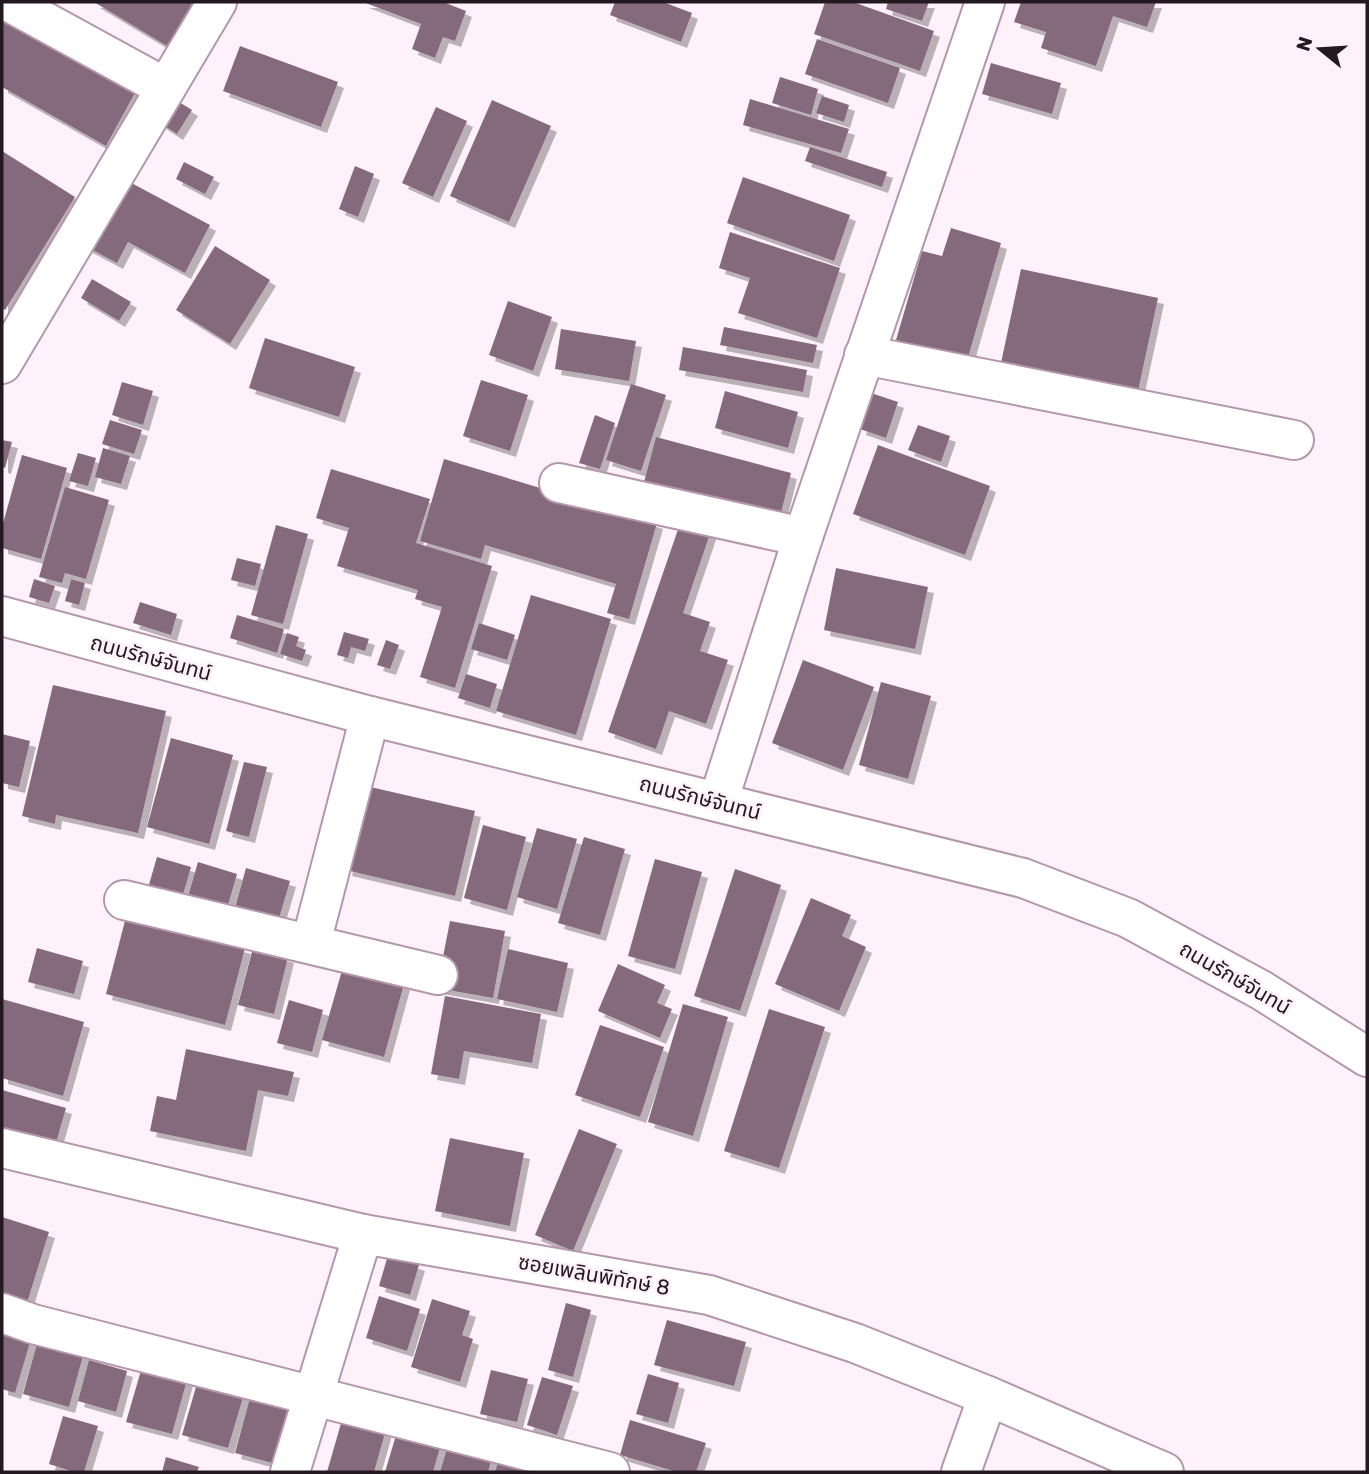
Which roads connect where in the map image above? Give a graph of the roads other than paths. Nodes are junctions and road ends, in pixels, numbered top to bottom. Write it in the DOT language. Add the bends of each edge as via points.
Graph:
graph roads {
  1 [pos="9,2"];
  2 [pos="216,2"];
  3 [pos="985,2"];
  4 [pos="166,88"];
  5 [pos="864,355"];
  6 [pos="2,364"];
  7 [pos="1294,440"];
  8 [pos="559,483"];
  9 [pos="803,537"];
  10 [pos="2,616"];
  11 [pos="370,716"];
  12 [pos="719,802"];
  13 [pos="124,900"];
  14 [pos="311,943"];
  15 [pos="438,975"];
  16 [pos="1367,1057"];
  17 [pos="2,1148"];
  18 [pos="363,1234"];
  19 [pos="2,1313"];
  20 [pos="315,1395"];
  21 [pos="988,1396"];
  22 [pos="290,1472"];
  23 [pos="610,1472"];
  24 [pos="961,1472"];
  25 [pos="1164,1472"];
  1 -- 4 [label="street"];
  2 -- 4 [label="street"];
  3 -- 5 [label="street"];
  4 -- 6 [label="street"];
  5 -- 7 [label="street"];
  5 -- 9 [label="street"];
  8 -- 9 [label="street"];
  9 -- 12 [label="street"];
  10 -- 11 [label="street, ถนนรักษ์จันทน์"];
  11 -- 12 [label="street, ถนนรักษ์จันทน์"];
  11 -- 14 [label="street"];
  12 -- 16 [label="street, ถนนรักษ์จันทน์" via="1023,878 1128,918 1261,990"];
  13 -- 14 [label="street"];
  14 -- 15 [label="street"];
  17 -- 18 [label="street, ซอยเพลินพิทักษ์ 8"];
  18 -- 20 [label="street"];
  18 -- 21 [label="street, ซอยเพลินพิทักษ์ 8" via="709,1295 855,1343"];
  19 -- 20 [label="street"];
  20 -- 22 [label="street"];
  20 -- 23 [label="street"];
  21 -- 24 [label="street"];
  21 -- 25 [label="street, ซอยเพลินพิทักษ์ 8"];
}
